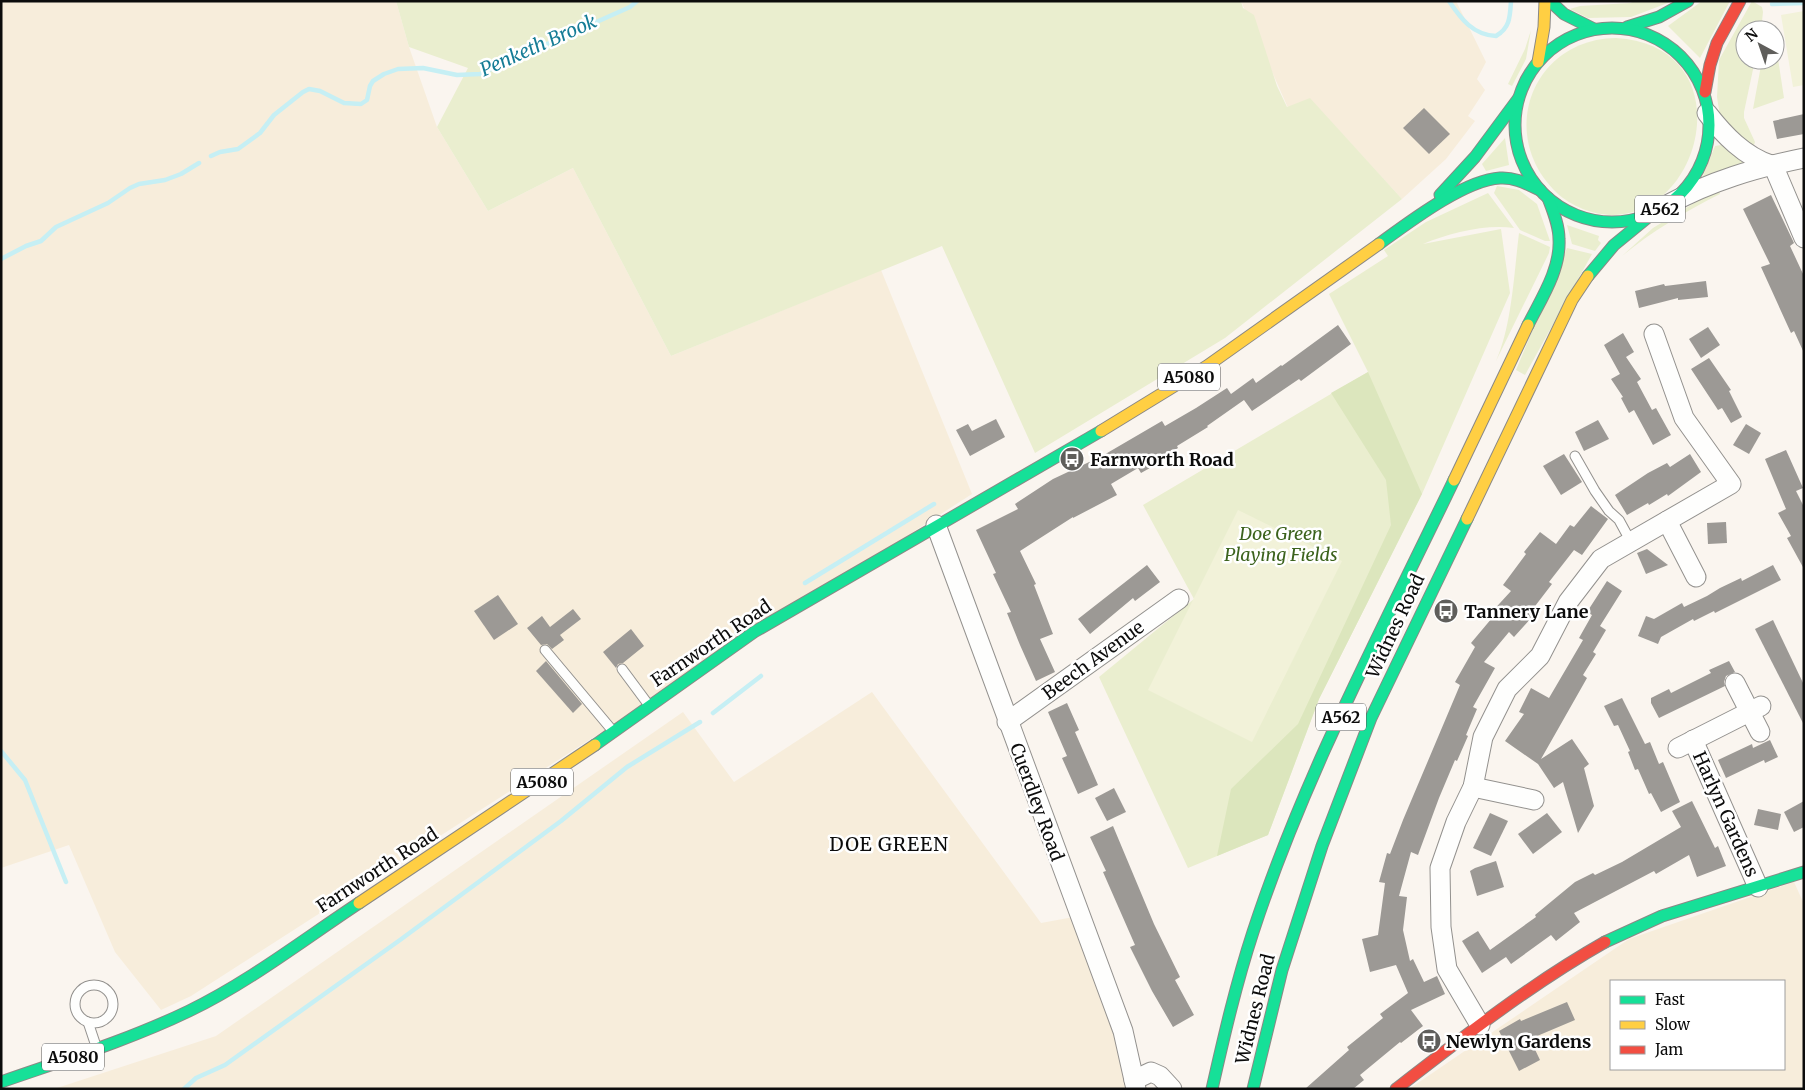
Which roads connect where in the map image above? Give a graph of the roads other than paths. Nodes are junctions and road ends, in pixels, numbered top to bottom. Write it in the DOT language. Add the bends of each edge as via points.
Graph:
graph roads {
  1 [pos="1545,1"];
  2 [pos="1550,1"];
  3 [pos="1688,1"];
  4 [pos="1740,1"];
  5 [pos="1624,28"];
  6 [pos="1594,29"];
  7 [pos="1538,62"];
  8 [pos="1705,92"];
  9 [pos="1520,97"];
  10 [pos="1707,113"];
  11 [pos="1804,158"];
  12 [pos="1772,165"];
  13 [pos="1544,194"];
  14 [pos="1667,205"];
  15 [pos="1429,208"];
  16 [pos="1647,218"];
  17 [pos="1804,238"];
  18 [pos="1654,334"];
  19 [pos="1575,456"];
  20 [pos="1667,521"];
  21 [pos="936,525"];
  22 [pos="1631,542"];
  23 [pos="1696,577"];
  24 [pos="1179,599"];
  25 [pos="546,650"];
  26 [pos="622,669"];
  27 [pos="1735,683"];
  28 [pos="650,706"];
  29 [pos="1755,709"];
  30 [pos="1007,722"];
  31 [pos="614,732"];
  32 [pos="1760,732"];
  33 [pos="1473,787"];
  34 [pos="1534,800"];
  35 [pos="1804,872"];
  36 [pos="1758,887"];
  37 [pos="88,1022"];
  38 [pos="1480,1025"];
  39 [pos="97,1048"];
  40 [pos="1,1082"];
  41 [pos="1135,1084"];
  42 [pos="1172,1089"];
  43 [pos="1212,1089"];
  44 [pos="1253,1089"];
  45 [pos="1396,1089"];
  1 -- 7 [label="main road"];
  2 -- 6 [label="main road" via="1564,14"];
  3 -- 5 [label="main road, A562" via="1661,18"];
  4 -- 8 [label="main road, A562" via="1717,43"];
  5 -- 6 [label="main road, A562"];
  5 -- 8 [label="main road, A562" via="1654,34 1681,53 1700,77"];
  6 -- 7 [label="main road, A562" via="1565,40"];
  7 -- 9 [label="main road, A562"];
  8 -- 10 [label="main road, A562"];
  9 -- 13 [label="main road, A562" via="1516,122 1518,151 1530,179"];
  9 -- 15 [label="main road, Farnworth Road / A5080" via="1476,157"];
  10 -- 12 [label="street" via="1732,142"];
  10 -- 14 [label="main road, A562" via="1707,130 1700,158 1682,188"];
  11 -- 12 [label="street"];
  12 -- 14 [label="street" via="1696,190"];
  12 -- 17 [label="street"];
  13 -- 15 [label="main road, Farnworth Road / A5080" via="1519,180 1499,178 1474,185"];
  13 -- 16 [label="main road, A562" via="1563,210 1595,224 1612,226"];
  13 -- 43 [label="main road, Widnes Road / A562" via="1559,230 1559,259 1349,700 1287,838 1242,968"];
  14 -- 16 [label="main road, A562"];
  15 -- 21 [label="main road, Farnworth Road / A5080" via="1207,366 1144,406"];
  16 -- 44 [label="main road, Widnes Road / A562" via="1614,243 1572,300 1371,718 1322,846 1282,970"];
  18 -- 20 [label="street" via="1684,418 1731,484"];
  19 -- 22 [label="lane"];
  20 -- 22 [label="street"];
  20 -- 23 [label="street"];
  21 -- 28 [label="main road, Farnworth Road / A5080" via="754,632"];
  21 -- 30 [label="street, Cuerdley Road"];
  22 -- 33 [label="street" via="1601,560 1568,602 1540,656 1507,689 1483,737"];
  24 -- 30 [label="street, Beech Avenue"];
  25 -- 31 [label="lane"];
  26 -- 28 [label="lane"];
  27 -- 29 [label="street"];
  28 -- 31 [label="main road, Farnworth Road / A5080"];
  29 -- 32 [label="street"];
  29 -- 36 [label="street, Harlyn Gardens" via="1686,744"];
  30 -- 41 [label="street, Cuerdley Road" via="1123,1031"];
  31 -- 39 [label="main road, Farnworth Road / A5080" via="248,977 191,1010 144,1032"];
  33 -- 34 [label="street"];
  33 -- 38 [label="street" via="1456,822 1440,868 1441,927 1447,969"];
  35 -- 36 [label="main road"];
  36 -- 38 [label="main road" via="1686,908 1618,935 1558,971"];
  37 -- 37 [label="lane" via="101,1021 111,1013 113,1006 110,994 95,984 83,988 76,997 78,1015"];
  37 -- 39 [label="lane"];
  38 -- 45 [label="main road"];
  39 -- 40 [label="main road, A5080"];
  41 -- 42 [label="street, Cuerdley Road" via="1152,1072"];
}
